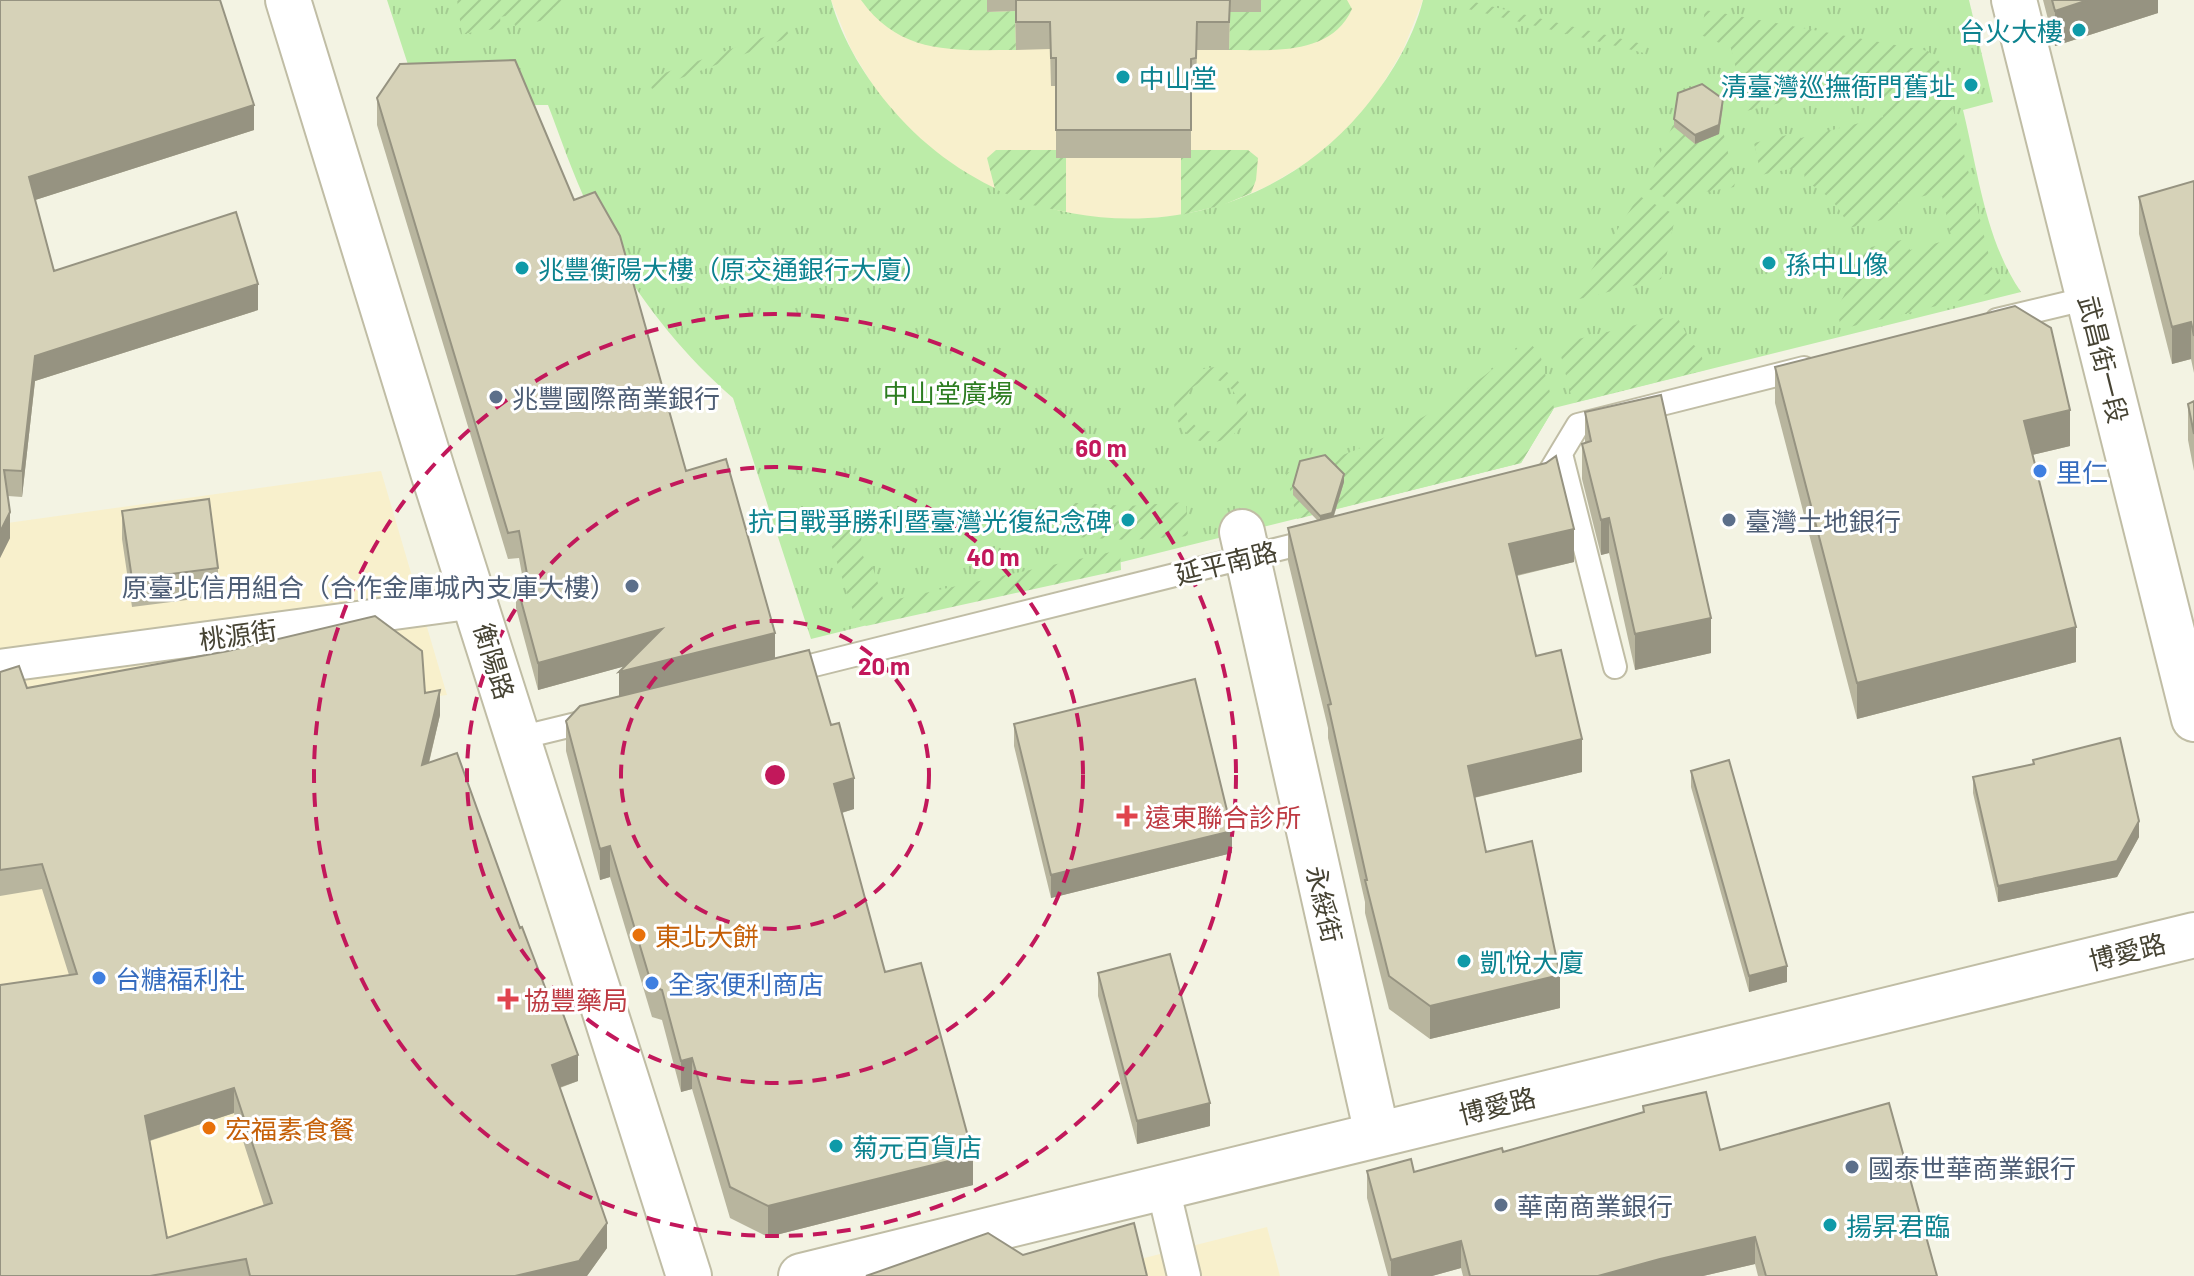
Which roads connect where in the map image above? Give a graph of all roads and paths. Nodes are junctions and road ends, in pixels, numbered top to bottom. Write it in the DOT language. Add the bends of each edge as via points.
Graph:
graph roads {
  1 [pos="288,0"];
  2 [pos="2014,0"];
  3 [pos="2089,298"];
  4 [pos="1974,326"];
  5 [pos="1822,364"];
  6 [pos="1561,454"];
  7 [pos="1514,490"];
  8 [pos="1336,535"];
  9 [pos="1245,545"];
  10 [pos="476,602"];
  11 [pos="0,666"];
  12 [pos="1615,667"];
  13 [pos="772,675"];
  14 [pos="608,716"];
  15 [pos="2194,719"];
  16 [pos="519,738"];
  17 [pos="2194,935"];
  18 [pos="1377,1134"];
  19 [pos="1163,1188"];
  20 [pos="689,1276"];
  21 [pos="801,1276"];
  22 [pos="1184,1276"];
  1 -- 10 [label="street, 衡陽路"];
  2 -- 3 [label="street, 武昌街一段"];
  3 -- 4 [label="lane"];
  3 -- 15 [label="street, 武昌街一段"];
  5 -- 6 [label="lane" via="1578,425"];
  6 -- 7 [label="lane" via="1543,483"];
  6 -- 12 [label="lane"];
  8 -- 9 [label="lane, 延平南路"];
  9 -- 13 [label="lane, 延平南路"];
  9 -- 18 [label="street, 永綏街"];
  10 -- 11 [label="street, 桃源街"];
  10 -- 16 [label="street, 衡陽路"];
  14 -- 16 [label="lane"];
  16 -- 20 [label="street, 衡陽路"];
  17 -- 18 [label="street, 博愛路"];
  18 -- 19 [label="street, 博愛路"];
  19 -- 21 [label="street, 博愛路"];
  19 -- 22 [label="street"];
}
